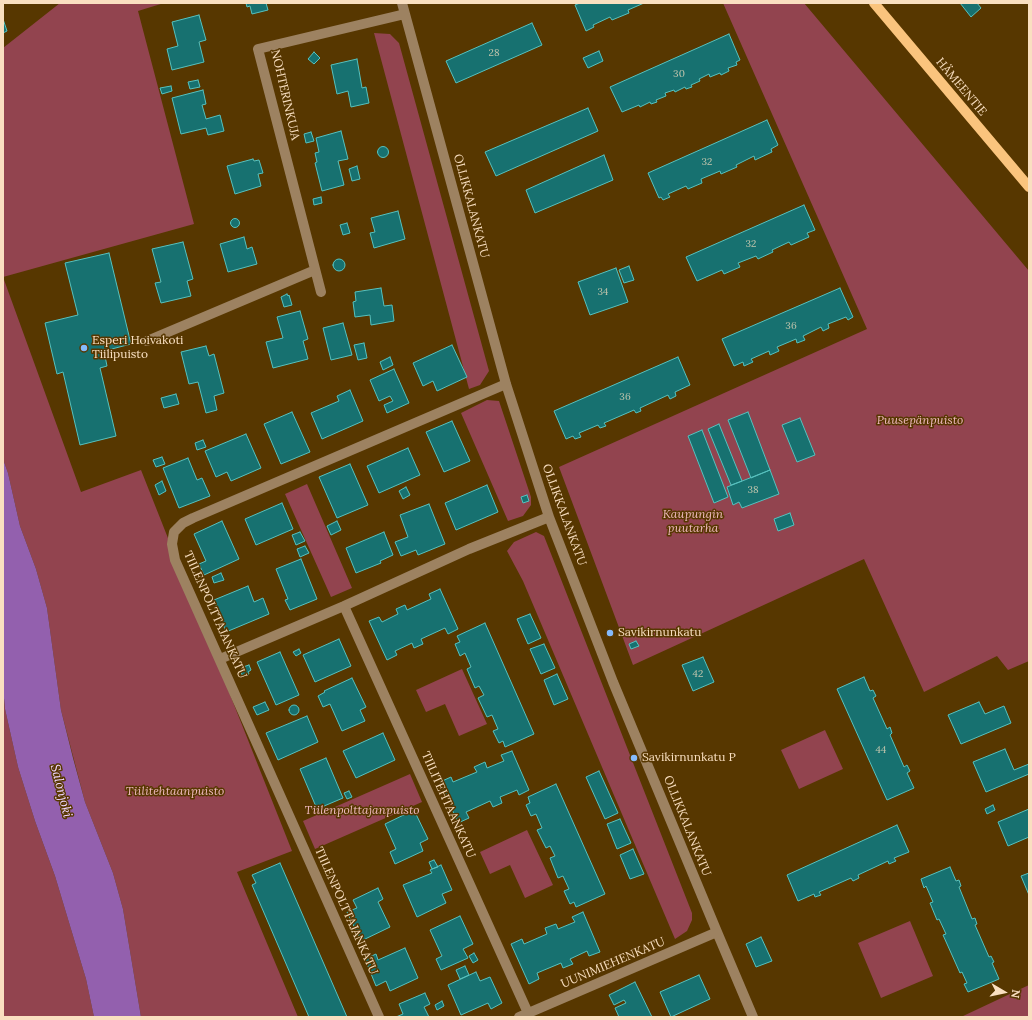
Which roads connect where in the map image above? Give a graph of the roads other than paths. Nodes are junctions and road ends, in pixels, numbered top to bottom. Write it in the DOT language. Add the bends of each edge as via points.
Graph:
graph roads {
  1 [pos="402,3"];
  2 [pos="874,3"];
  3 [pos="405,14"];
  4 [pos="1029,187"];
  5 [pos="315,270"];
  6 [pos="320,292"];
  7 [pos="147,341"];
  8 [pos="506,384"];
  9 [pos="549,516"];
  10 [pos="344,606"];
  11 [pos="220,659"];
  12 [pos="717,932"];
  13 [pos="523,1015"];
  14 [pos="379,1017"];
  15 [pos="753,1017"];
  1 -- 3 [label="street, OLLIKKALANKATU"];
  2 -- 4 [label="main road, HÄMEENTIE"];
  3 -- 5 [label="street, NOHTERINKUJA" via="258,49"];
  3 -- 8 [label="street, OLLIKKALANKATU"];
  5 -- 6 [label="street, NOHTERINKUJA"];
  5 -- 7 [label="street"];
  8 -- 9 [label="street, OLLIKKALANKATU"];
  8 -- 11 [label="street, TIILENPOLTTAJANKATU" via="183,523 174,532 172,544 175,560"];
  9 -- 10 [label="street"];
  9 -- 12 [label="street, OLLIKKALANKATU" via="613,682"];
  10 -- 11 [label="street"];
  10 -- 13 [label="street, TIILITEHTAANKATU"];
  11 -- 14 [label="street, TIILENPOLTTAJANKATU"];
  12 -- 13 [label="street, UUNIMIEHENKATU"];
  12 -- 15 [label="street, OLLIKKALANKATU"];
}
